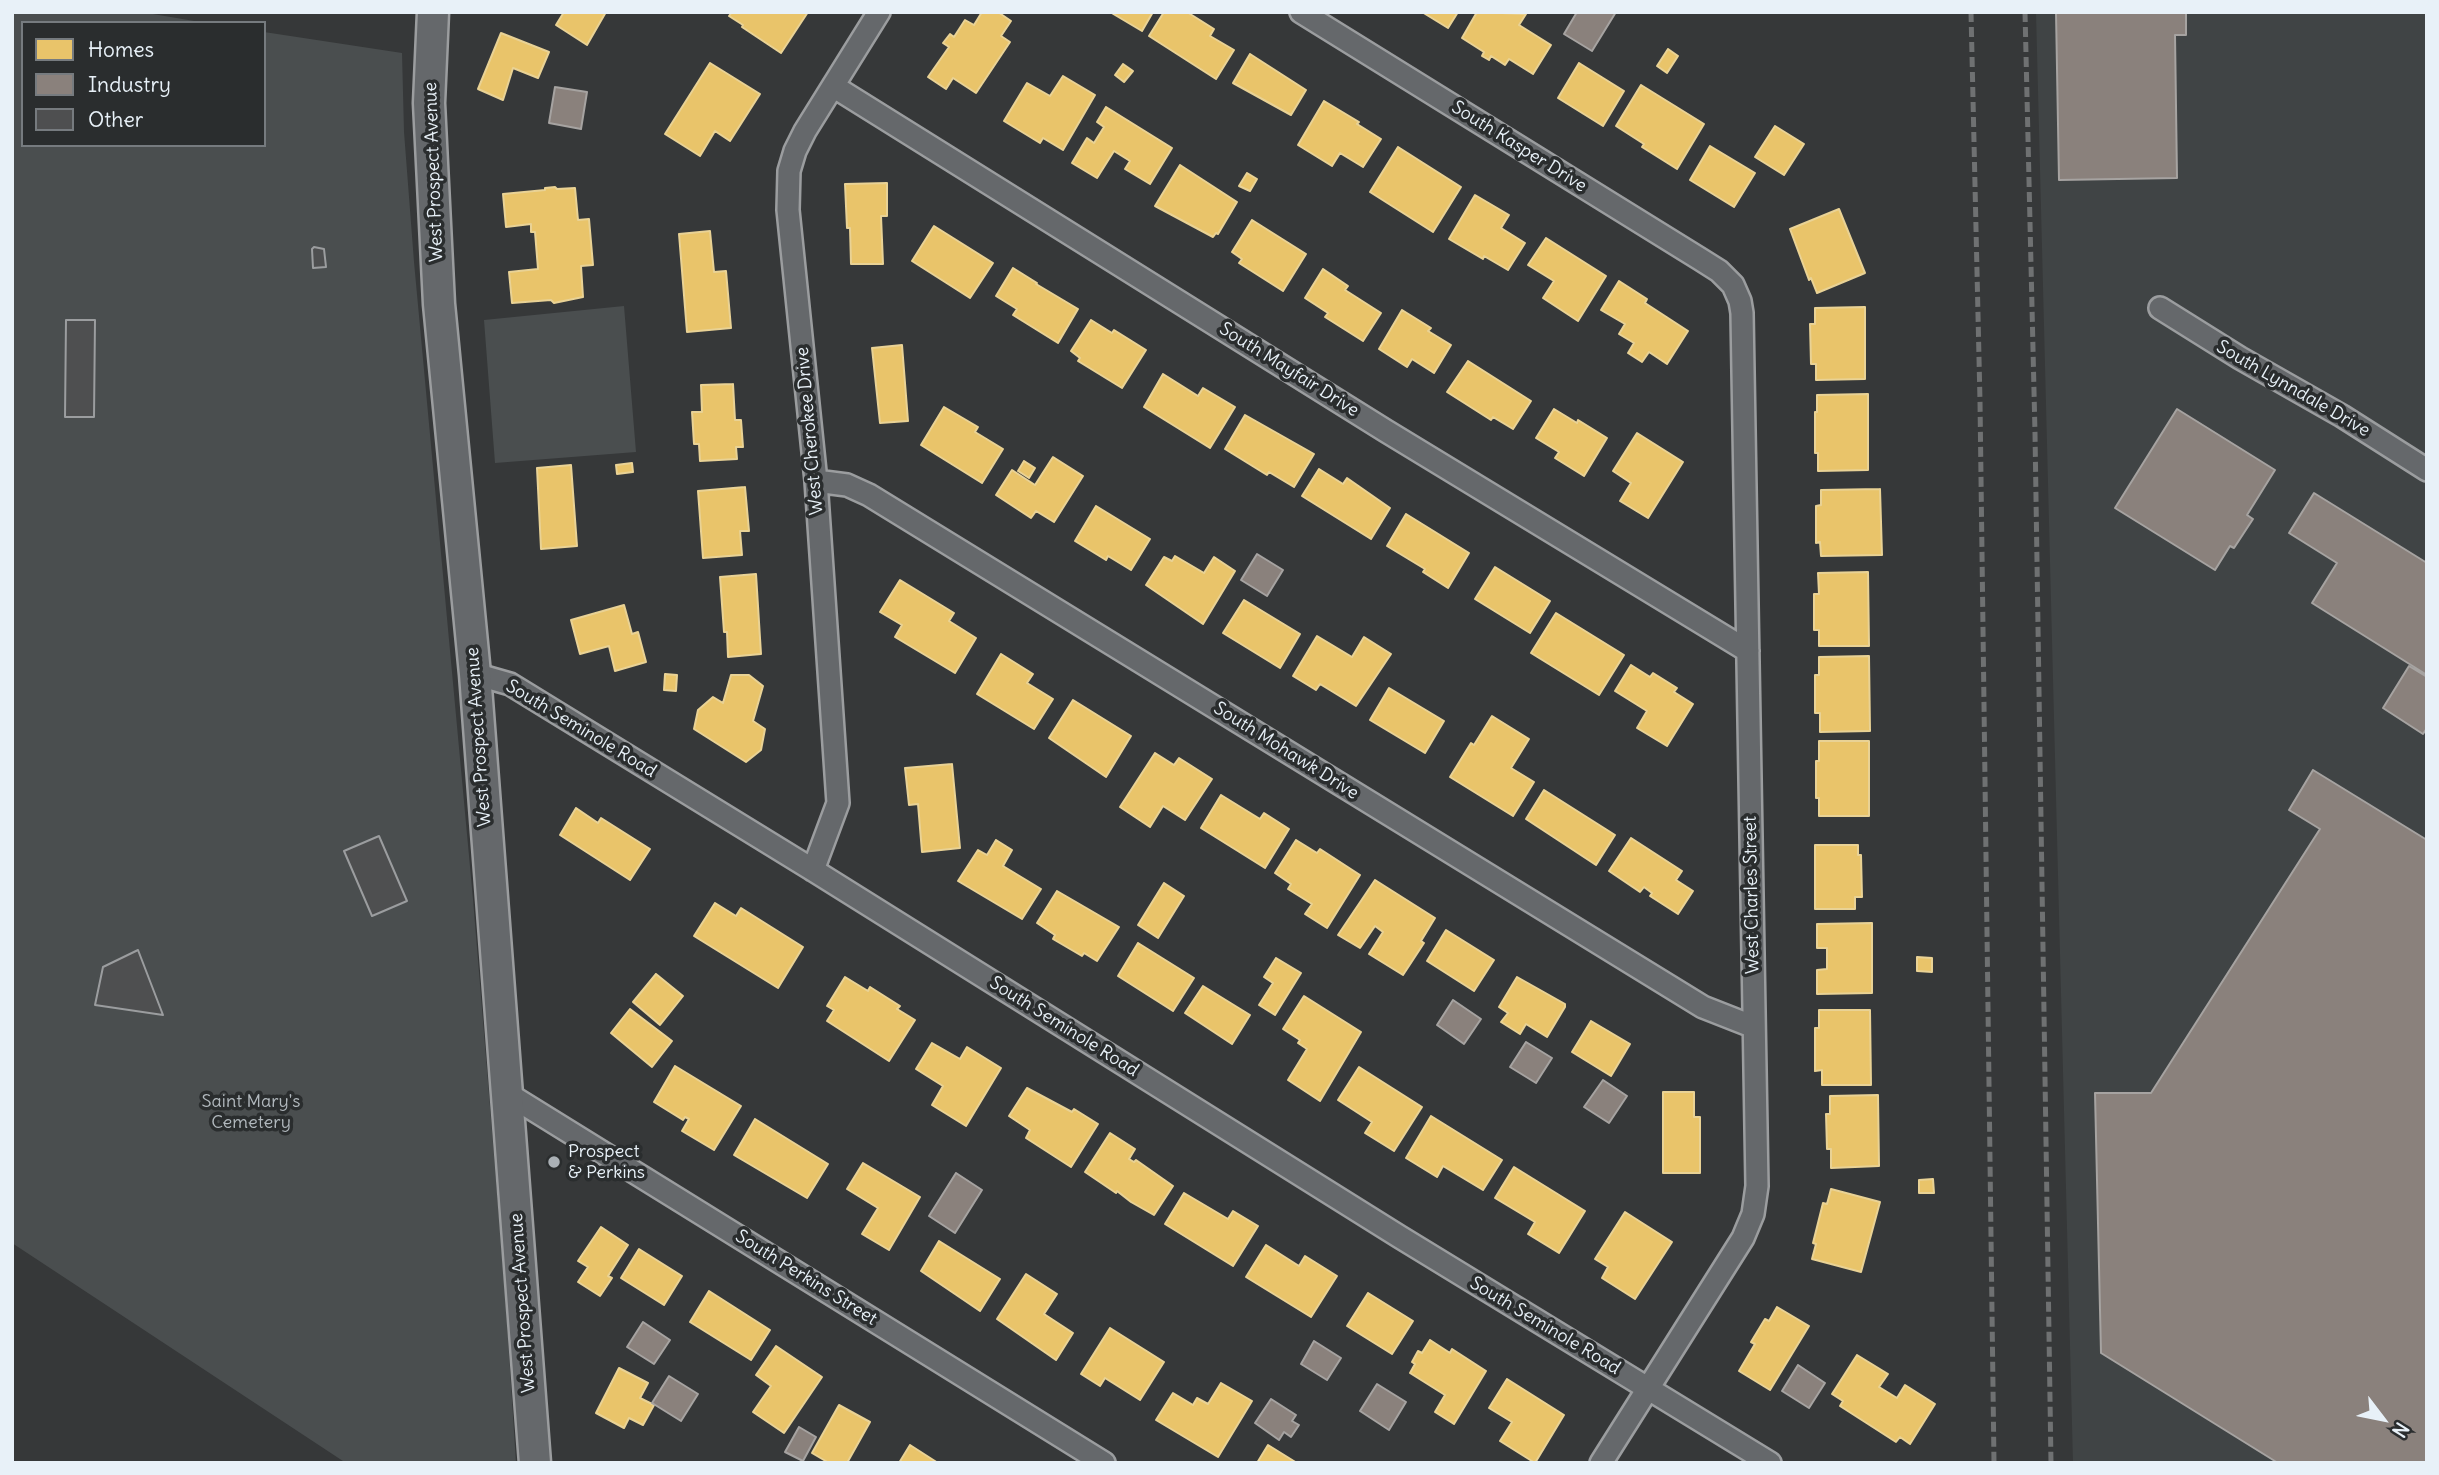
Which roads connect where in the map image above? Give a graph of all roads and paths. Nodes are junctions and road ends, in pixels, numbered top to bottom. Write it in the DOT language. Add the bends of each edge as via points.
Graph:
graph roads {
  1 [pos="433,12"];
  2 [pos="879,12"];
  3 [pos="1301,12"];
  4 [pos="833,86"];
  5 [pos="1733,285"];
  6 [pos="2160,308"];
  7 [pos="2427,470"];
  8 [pos="816,481"];
  9 [pos="1748,651"];
  10 [pos="475,674"];
  11 [pos="813,870"];
  12 [pos="1754,1027"];
  13 [pos="508,1094"];
  14 [pos="1648,1389"];
  15 [pos="535,1463"];
  16 [pos="1104,1463"];
  17 [pos="1601,1463"];
  18 [pos="1770,1463"];
  1 -- 10 [label="main road, West Prospect Avenue" via="429,103 439,304"];
  2 -- 4 [label="street, West Cherokee Drive"];
  3 -- 5 [label="street, South Kasper Drive" via="1700,258"];
  4 -- 8 [label="street, West Cherokee Drive" via="795,151 789,171 788,211"];
  4 -- 9 [label="street, South Mayfair Drive"];
  5 -- 9 [label="street, West Charles Street" via="1742,313"];
  6 -- 7 [label="street, South Lynndale Drive"];
  8 -- 11 [label="street, West Cherokee Drive" via="838,803"];
  8 -- 12 [label="street, South Mohawk Drive" via="847,485 869,495 1703,1007"];
  9 -- 12 [label="street, West Charles Street"];
  10 -- 11 [label="street, South Seminole Road" via="510,684"];
  10 -- 13 [label="main road, West Prospect Avenue"];
  11 -- 14 [label="street, South Seminole Road"];
  12 -- 14 [label="street, West Charles Street" via="1757,1186 1753,1214 1743,1238"];
  13 -- 15 [label="main road, West Prospect Avenue"];
  13 -- 16 [label="street, South Perkins Street"];
  14 -- 17 [label="street, West Charles Street"];
  14 -- 18 [label="street, South Seminole Road"];
}
